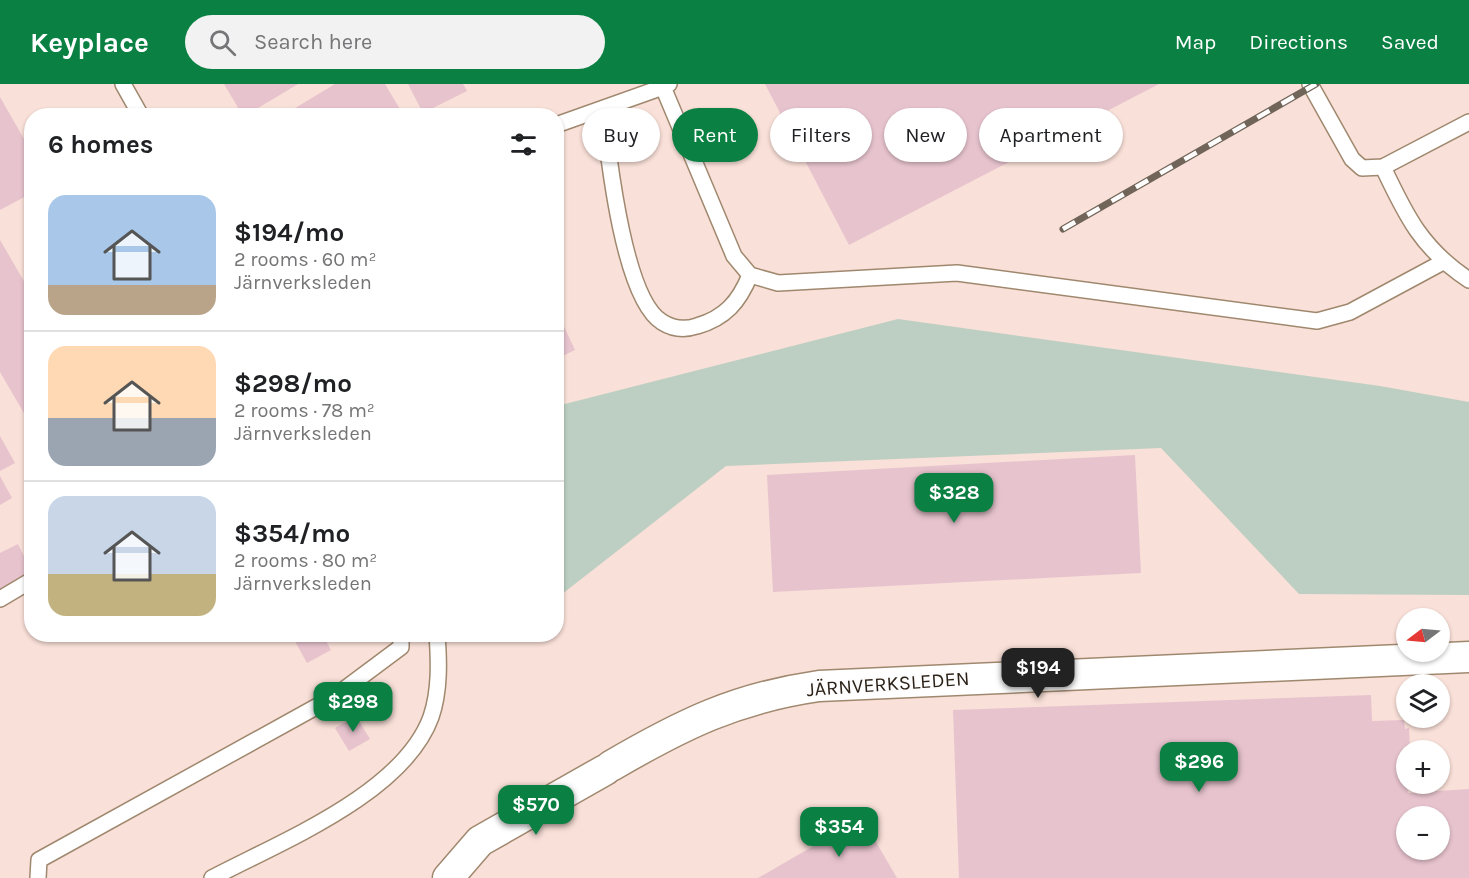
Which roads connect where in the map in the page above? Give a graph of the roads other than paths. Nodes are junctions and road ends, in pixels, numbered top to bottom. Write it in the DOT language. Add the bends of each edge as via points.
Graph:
graph roads {
  1 [pos="123,84"];
  2 [pos="1310,84"];
  3 [pos="665,85"];
  4 [pos="136,108"];
  5 [pos="606,108"];
  6 [pos="582,116"];
  7 [pos="564,122"];
  8 [pos="1469,122"];
  9 [pos="609,162"];
  10 [pos="1383,167"];
  11 [pos="1443,262"];
  12 [pos="750,275"];
  13 [pos="1469,279"];
  14 [pos="24,585"];
  15 [pos="0,599"];
  16 [pos="401,642"];
  17 [pos="437,642"];
  18 [pos="1469,657"];
  19 [pos="38,878"];
  20 [pos="212,878"];
  21 [pos="448,878"];
  1 -- 4 [label="lane"];
  2 -- 10 [label="lane" via="1352,159 1362,168"];
  3 -- 5 [label="lane"];
  3 -- 12 [label="lane" via="734,256"];
  6 -- 7 [label="lane"];
  8 -- 10 [label="lane"];
  9 -- 12 [label="lane" via="624,243 642,296 660,321 688,329 708,323 727,313 743,294"];
  10 -- 11 [label="lane" via="1408,220"];
  11 -- 12 [label="lane" via="1350,312 1317,321 957,273 778,283"];
  11 -- 13 [label="lane"];
  14 -- 15 [label="lane"];
  16 -- 19 [label="lane" via="401,647 334,697 39,860"];
  17 -- 20 [label="lane" via="438,675 431,717 400,763 356,802"];
  18 -- 21 [label="street, JÄRNVERKSLEDEN" via="819,686 784,691 717,710 678,727 480,841"];
}
